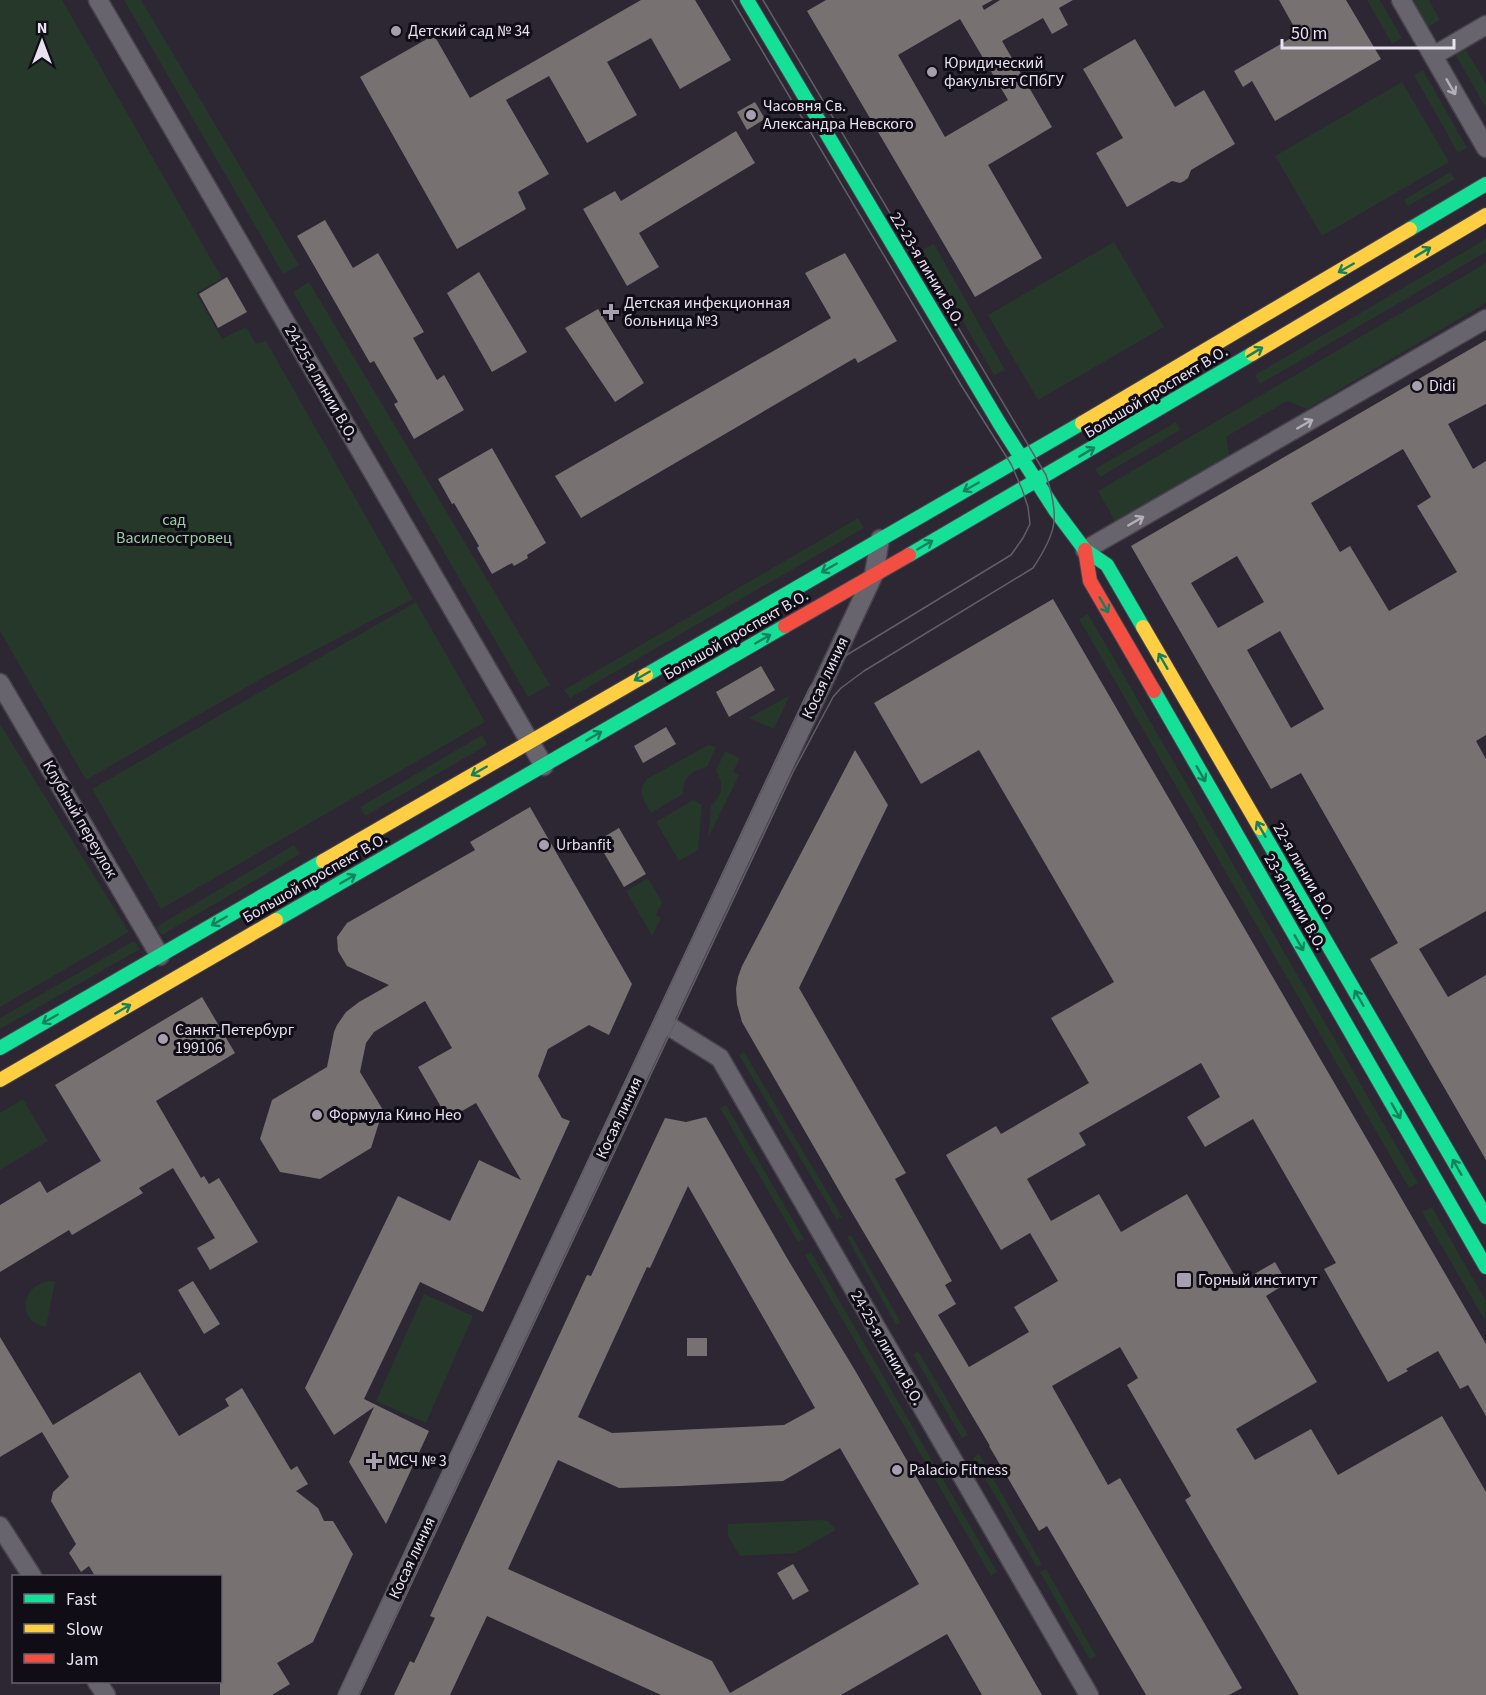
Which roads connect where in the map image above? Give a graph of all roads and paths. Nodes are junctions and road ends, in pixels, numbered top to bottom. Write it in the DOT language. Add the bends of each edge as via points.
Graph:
graph roads {
  1 [pos="98,0"];
  2 [pos="747,0"];
  3 [pos="1401,0"];
  4 [pos="1486,25"];
  5 [pos="1433,56"];
  6 [pos="1486,148"];
  7 [pos="1486,184"];
  8 [pos="1486,215"];
  9 [pos="1486,319"];
  10 [pos="1022,458"];
  11 [pos="1036,480"];
  12 [pos="880,539"];
  13 [pos="1085,550"];
  14 [pos="874,574"];
  15 [pos="0,683"];
  16 [pos="530,742"];
  17 [pos="543,766"];
  18 [pos="160,956"];
  19 [pos="664,1023"];
  20 [pos="0,1048"];
  21 [pos="0,1080"];
  22 [pos="1486,1217"];
  23 [pos="1486,1267"];
  24 [pos="0,1526"];
  25 [pos="31,1575"];
  26 [pos="348,1695"];
  27 [pos="1089,1695"];
  1 -- 16 [label="street, 24-25-я линии В.О."];
  2 -- 10 [label="main road, 22-23-я линии В.О."];
  3 -- 5 [label="street"];
  4 -- 5 [label="street"];
  5 -- 6 [label="street, one-way"];
  7 -- 10 [label="main road, Большой проспект В.О., one-way"];
  11 -- 8 [label="main road, Большой проспект В.О., one-way"];
  13 -- 9 [label="street, one-way"];
  10 -- 11 [label="main road, 22-23-я линии В.О."];
  10 -- 12 [label="main road, Большой проспект В.О., one-way"];
  11 -- 13 [label="main road, 22-23-я линии В.О."];
  14 -- 11 [label="main road, Большой проспект В.О., one-way"];
  12 -- 14 [label="street, Косая линия"];
  12 -- 16 [label="main road, Большой проспект В.О., one-way"];
  22 -- 13 [label="main road, 22-я линии В.О., one-way" via="1107,565"];
  13 -- 23 [label="main road, 23-я линии В.О., one-way" via="1090,581"];
  17 -- 14 [label="main road, Большой проспект В.О., one-way"];
  14 -- 19 [label="street, Косая линия"];
  15 -- 18 [label="street, Клубный переулок"];
  16 -- 17 [label="street, 24-25-я линии В.О."];
  16 -- 18 [label="main road, Большой проспект В.О., one-way"];
  21 -- 17 [label="main road, Большой проспект В.О., one-way"];
  18 -- 20 [label="main road, Большой проспект В.О., one-way"];
  19 -- 26 [label="street, Косая линия"];
  19 -- 27 [label="street, 24-25-я линии В.О." via="720,1058"];
  24 -- 25 [label="street"];
}
